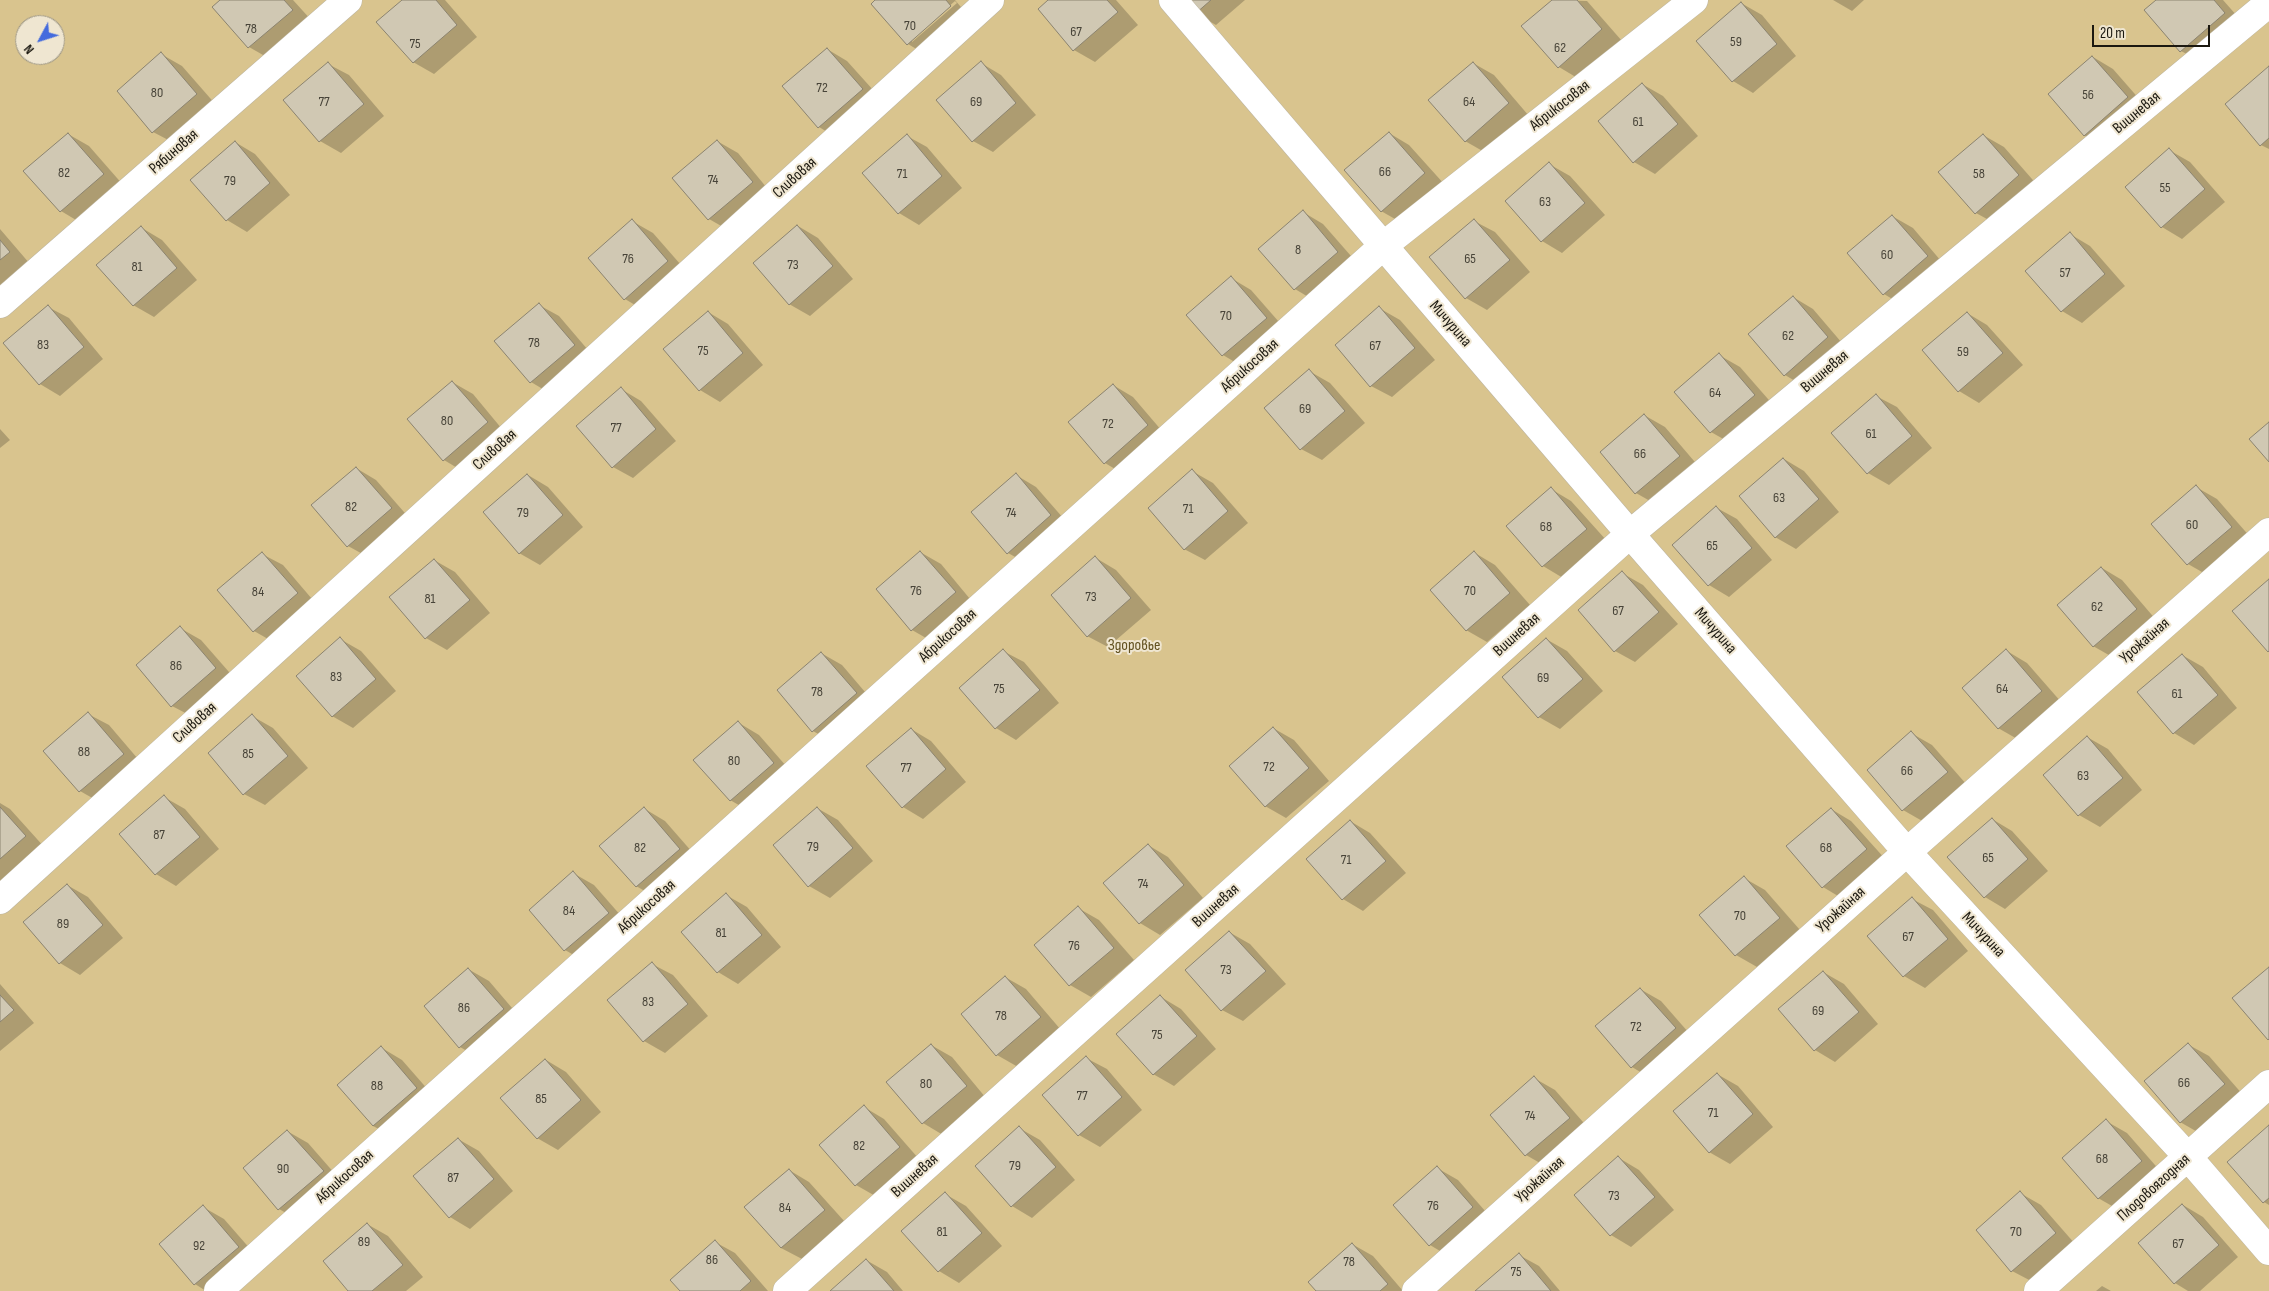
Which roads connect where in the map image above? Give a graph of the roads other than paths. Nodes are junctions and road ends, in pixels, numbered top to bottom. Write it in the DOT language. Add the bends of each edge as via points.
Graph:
graph roads {
  1 [pos="348,0"];
  2 [pos="990,0"];
  3 [pos="1173,0"];
  4 [pos="1694,0"];
  5 [pos="2269,3"];
  6 [pos="1383,246"];
  7 [pos="0,304"];
  8 [pos="2269,532"];
  9 [pos="1630,534"];
  10 [pos="1907,852"];
  11 [pos="0,900"];
  12 [pos="2269,1084"];
  13 [pos="2188,1157"];
  14 [pos="2269,1251"];
  15 [pos="218,1291"];
  16 [pos="786,1291"];
  17 [pos="1416,1291"];
  18 [pos="2038,1291"];
  1 -- 7 [label="street, Рябиновая"];
  2 -- 11 [label="street, Сливовая"];
  3 -- 6 [label="street, Мичурина"];
  4 -- 6 [label="street, Абрикосовая"];
  5 -- 9 [label="street, Вишневая"];
  6 -- 9 [label="street, Мичурина"];
  6 -- 15 [label="street, Абрикосовая"];
  8 -- 10 [label="street, Урожайная"];
  9 -- 10 [label="street, Мичурина"];
  9 -- 16 [label="street, Вишневая"];
  10 -- 13 [label="street, Мичурина"];
  10 -- 17 [label="street, Урожайная"];
  12 -- 13 [label="street, Плодовоягодная"];
  13 -- 14 [label="street, Мичурина"];
  13 -- 18 [label="street, Плодовоягодная"];
}
